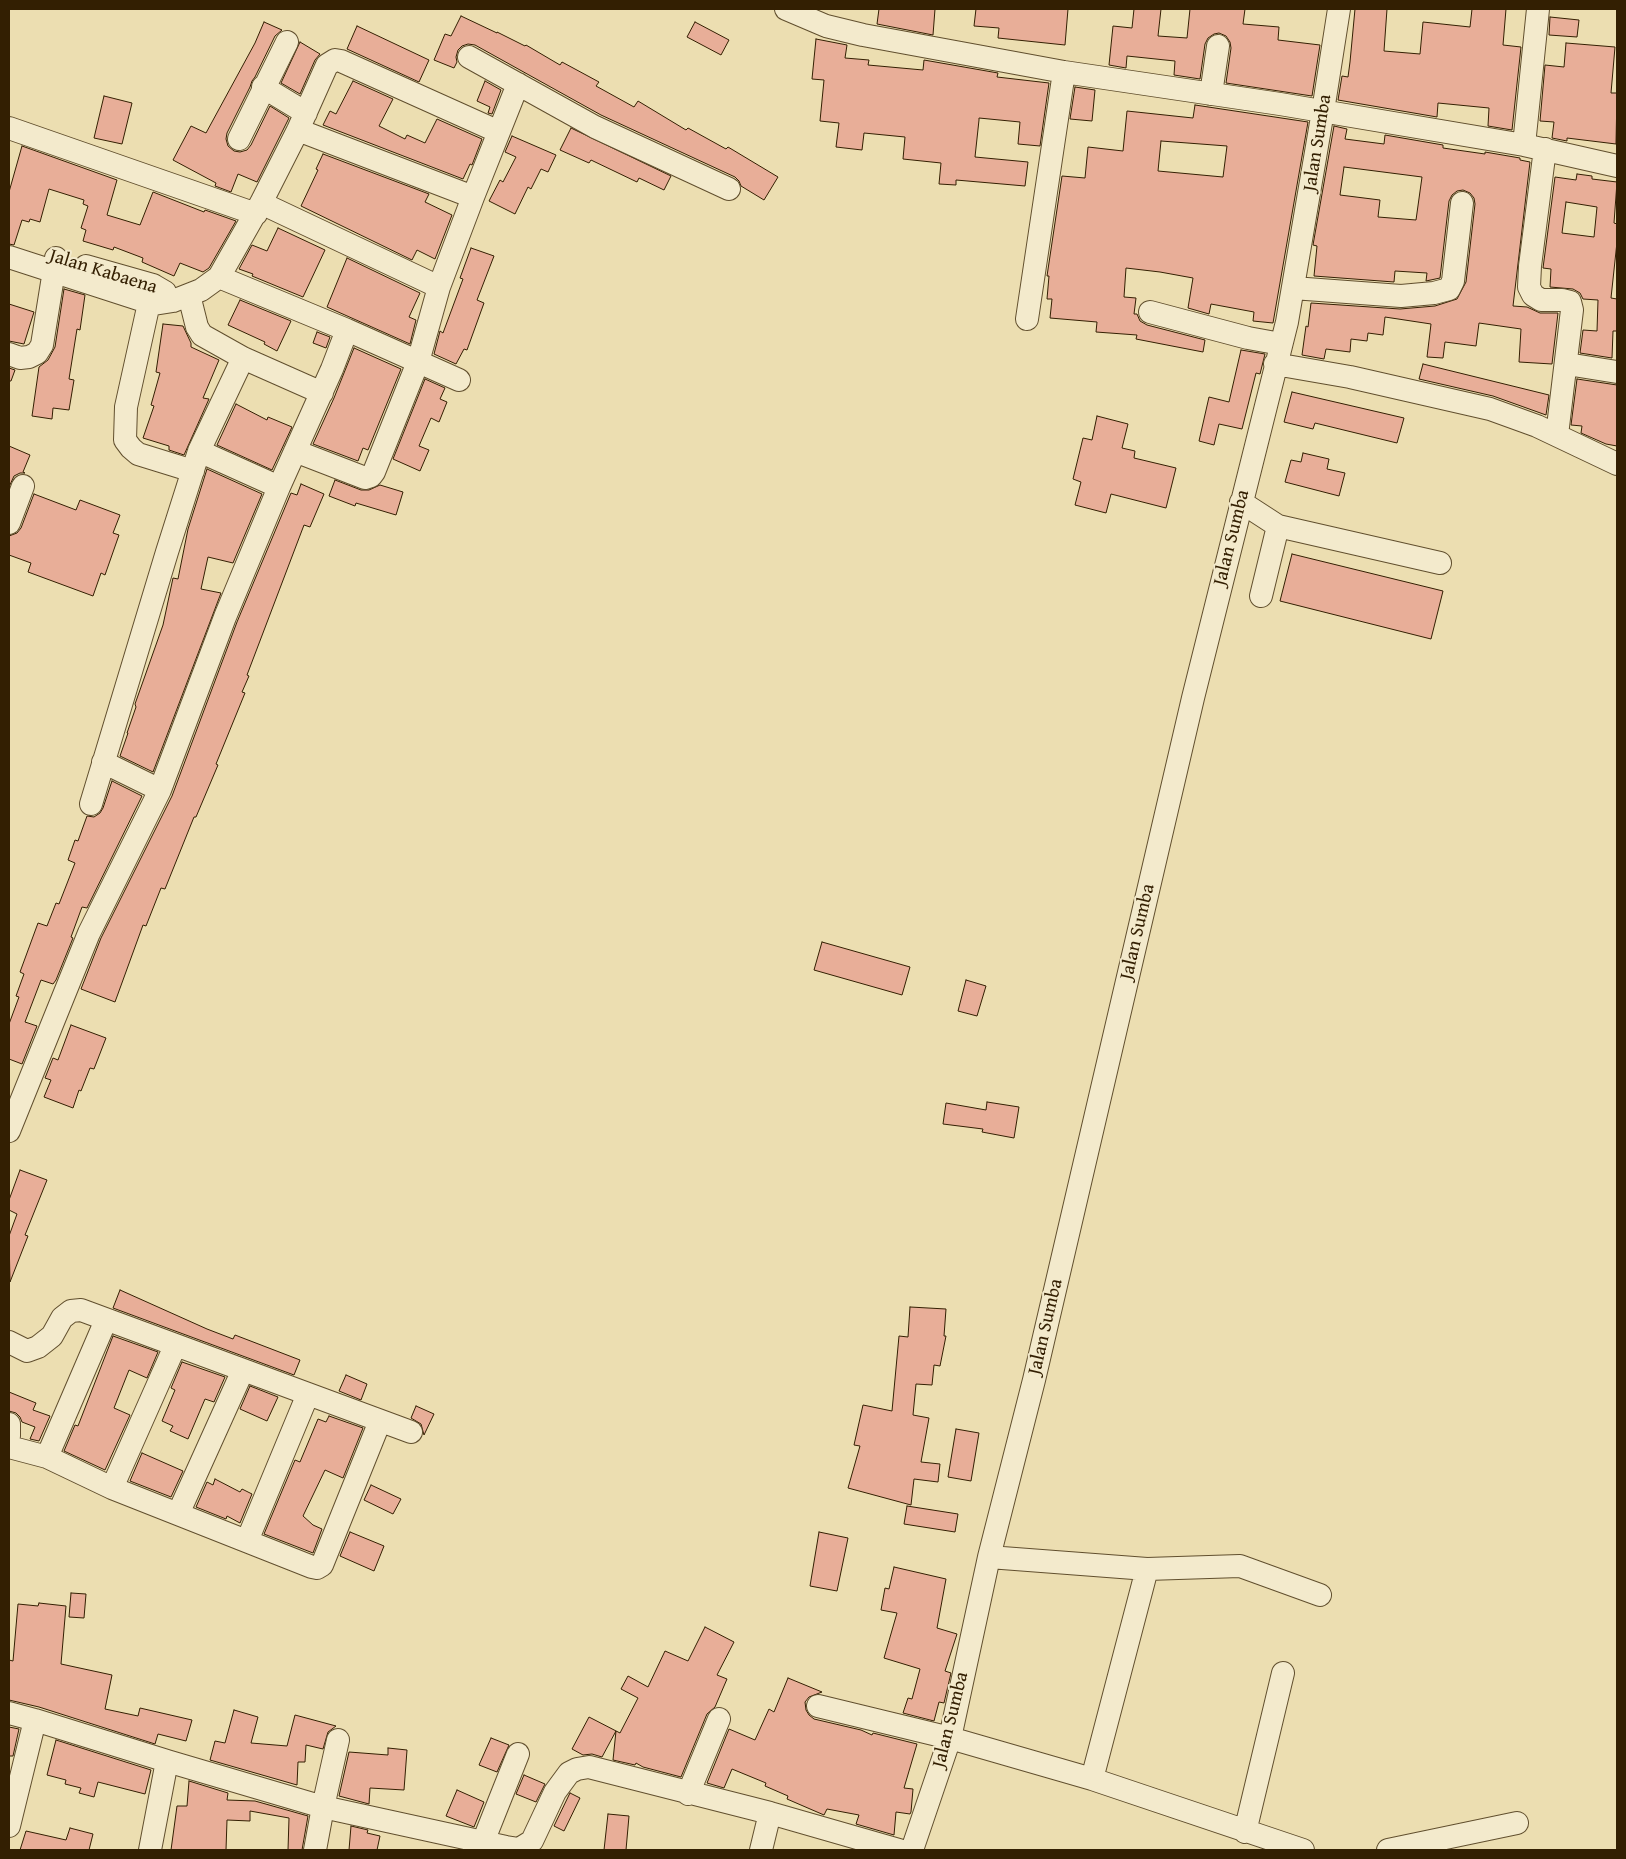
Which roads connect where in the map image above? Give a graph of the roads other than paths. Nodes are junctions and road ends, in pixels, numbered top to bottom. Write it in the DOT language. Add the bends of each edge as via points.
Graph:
graph roads {
  1 [pos="786,9"];
  2 [pos="1339,9"];
  3 [pos="1538,9"];
  4 [pos="827,16"];
  5 [pos="287,42"];
  6 [pos="1218,46"];
  7 [pos="468,57"];
  8 [pos="1064,72"];
  9 [pos="518,84"];
  10 [pos="264,88"];
  11 [pos="1211,94"];
  12 [pos="1323,111"];
  13 [pos="302,121"];
  14 [pos="9,128"];
  15 [pos="499,132"];
  16 [pos="239,139"];
  17 [pos="1535,147"];
  18 [pos="1617,166"];
  19 [pos="730,189"];
  20 [pos="473,197"];
  21 [pos="1462,203"];
  22 [pos="259,209"];
  23 [pos="9,243"];
  24 [pos="9,257"];
  25 [pos="55,264"];
  26 [pos="219,277"];
  27 [pos="439,287"];
  28 [pos="1294,288"];
  29 [pos="151,294"];
  30 [pos="181,298"];
  31 [pos="1150,312"];
  32 [pos="1027,319"];
  33 [pos="347,330"];
  34 [pos="9,354"];
  35 [pos="1278,354"];
  36 [pos="243,358"];
  37 [pos="418,362"];
  38 [pos="1566,364"];
  39 [pos="1617,372"];
  40 [pos="459,380"];
  41 [pos="322,393"];
  42 [pos="1557,435"];
  43 [pos="295,451"];
  44 [pos="196,461"];
  45 [pos="1617,464"];
  46 [pos="23,486"];
  47 [pos="279,487"];
  48 [pos="1241,502"];
  49 [pos="9,523"];
  50 [pos="1278,526"];
  51 [pos="1440,563"];
  52 [pos="1261,596"];
  53 [pos="103,762"];
  54 [pos="160,790"];
  55 [pos="91,804"];
  56 [pos="9,1131"];
  57 [pos="106,1320"];
  58 [pos="9,1342"];
  59 [pos="175,1346"];
  60 [pos="243,1370"];
  61 [pos="308,1394"];
  62 [pos="380,1421"];
  63 [pos="9,1424"];
  64 [pos="411,1432"];
  65 [pos="9,1436"];
  66 [pos="9,1445"];
  67 [pos="47,1457"];
  68 [pos="112,1488"];
  69 [pos="178,1514"];
  70 [pos="247,1541"];
  71 [pos="989,1557"];
  72 [pos="1147,1569"];
  73 [pos="1320,1595"];
  74 [pos="1283,1673"];
  75 [pos="818,1706"];
  76 [pos="9,1713"];
  77 [pos="719,1719"];
  78 [pos="35,1720"];
  79 [pos="950,1738"];
  80 [pos="338,1740"];
  81 [pos="518,1754"];
  82 [pos="167,1760"];
  83 [pos="1092,1779"];
  84 [pos="688,1794"];
  85 [pos="323,1807"];
  86 [pos="770,1814"];
  87 [pos="1518,1823"];
  88 [pos="9,1826"];
  89 [pos="1254,1840"];
  90 [pos="482,1842"];
  91 [pos="150,1850"];
  92 [pos="315,1850"];
  93 [pos="761,1850"];
  94 [pos="899,1850"];
  95 [pos="912,1850"];
  96 [pos="1303,1850"];
  97 [pos="1388,1850"];
  1 -- 4 [label="street"];
  2 -- 12 [label="street, Jalan Sumba"];
  3 -- 17 [label="street"];
  4 -- 8 [label="street" via="864,35"];
  5 -- 10 [label="street"];
  6 -- 11 [label="street"];
  7 -- 9 [label="street"];
  8 -- 11 [label="street"];
  8 -- 32 [label="street"];
  9 -- 15 [label="street"];
  9 -- 19 [label="street" via="594,127"];
  10 -- 13 [label="street"];
  10 -- 16 [label="street"];
  11 -- 12 [label="street"];
  12 -- 17 [label="street"];
  12 -- 28 [label="street, Jalan Sumba"];
  13 -- 15 [label="street" via="327,65 335,60"];
  13 -- 20 [label="street"];
  13 -- 22 [label="street"];
  14 -- 22 [label="street"];
  15 -- 20 [label="street"];
  17 -- 18 [label="street"];
  17 -- 38 [label="street" via="1529,287 1533,296 1541,300 1570,302 1572,310"];
  20 -- 27 [label="street"];
  21 -- 28 [label="street" via="1453,281 1449,289 1400,296"];
  22 -- 26 [label="street"];
  22 -- 27 [label="street"];
  23 -- 25 [label="street, Jalan Kabaena"];
  24 -- 25 [label="street, Jalan Kabaena"];
  25 -- 29 [label="street, Jalan Kabaena"];
  25 -- 34 [label="street" via="42,345 29,357"];
  26 -- 30 [label="street"];
  26 -- 33 [label="street"];
  27 -- 37 [label="street"];
  28 -- 35 [label="street, Jalan Sumba"];
  29 -- 30 [label="street, Jalan Kabaena" via="166,292"];
  29 -- 44 [label="street" via="126,407 125,440 138,454"];
  30 -- 36 [label="street" via="202,335"];
  31 -- 35 [label="street" via="1248,338"];
  33 -- 37 [label="street"];
  33 -- 41 [label="street"];
  35 -- 42 [label="street" via="1350,377 1490,409"];
  35 -- 48 [label="street, Jalan Sumba"];
  36 -- 41 [label="street"];
  36 -- 44 [label="street"];
  37 -- 40 [label="street"];
  37 -- 43 [label="street" via="372,476 365,478"];
  38 -- 39 [label="street"];
  38 -- 42 [label="street"];
  41 -- 43 [label="street"];
  42 -- 45 [label="street"];
  43 -- 47 [label="street"];
  44 -- 47 [label="street"];
  44 -- 53 [label="street"];
  46 -- 49 [label="street"];
  47 -- 54 [label="street" via="225,617"];
  48 -- 50 [label="street"];
  48 -- 71 [label="street, Jalan Sumba" via="1034,1380"];
  50 -- 51 [label="street"];
  50 -- 52 [label="street"];
  53 -- 54 [label="street"];
  53 -- 55 [label="street"];
  54 -- 56 [label="street" via="90,933"];
  57 -- 58 [label="street" via="81,1310 72,1311 62,1318 52,1336 38,1347 27,1350"];
  57 -- 59 [label="street"];
  57 -- 67 [label="street"];
  59 -- 60 [label="street"];
  59 -- 68 [label="street"];
  60 -- 61 [label="street"];
  60 -- 69 [label="street"];
  61 -- 62 [label="street"];
  61 -- 70 [label="street"];
  62 -- 64 [label="street"];
  62 -- 70 [label="street" via="322,1565 312,1567"];
  63 -- 65 [label="street"];
  66 -- 67 [label="street"];
  67 -- 68 [label="street"];
  68 -- 69 [label="street"];
  69 -- 70 [label="street"];
  71 -- 72 [label="street"];
  71 -- 79 [label="street, Jalan Sumba"];
  72 -- 73 [label="street" via="1240,1566"];
  72 -- 83 [label="street"];
  74 -- 89 [label="street"];
  75 -- 79 [label="street"];
  76 -- 78 [label="street"];
  77 -- 84 [label="street"];
  78 -- 82 [label="street"];
  78 -- 88 [label="street"];
  79 -- 83 [label="street"];
  79 -- 95 [label="street, Jalan Sumba"];
  80 -- 85 [label="street"];
  81 -- 90 [label="street"];
  82 -- 85 [label="street"];
  82 -- 91 [label="street"];
  83 -- 89 [label="street"];
  84 -- 86 [label="street"];
  84 -- 90 [label="street" via="589,1767 577,1769 569,1773 555,1792 532,1841 520,1849"];
  85 -- 90 [label="street"];
  85 -- 92 [label="street"];
  86 -- 93 [label="street"];
  86 -- 94 [label="street"];
  87 -- 97 [label="street"];
  89 -- 96 [label="street"];
}
